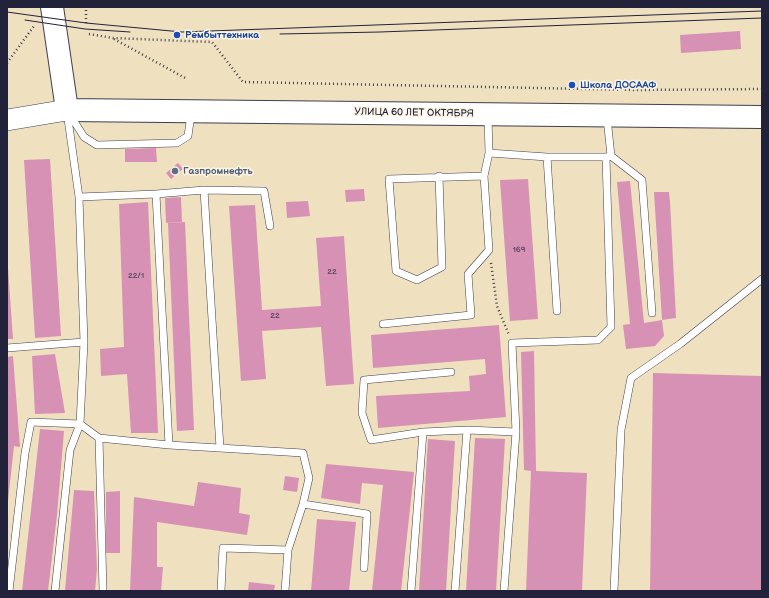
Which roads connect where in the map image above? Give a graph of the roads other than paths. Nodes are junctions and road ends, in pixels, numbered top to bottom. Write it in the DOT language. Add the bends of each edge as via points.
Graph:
graph roads {
  1 [pos="52,7"];
  2 [pos="67,110"];
  3 [pos="191,111"];
  4 [pos="488,114"];
  5 [pos="607,116"];
  6 [pos="762,117"];
  7 [pos="7,120"];
  8 [pos="489,153"];
  9 [pos="608,156"];
  10 [pos="547,157"];
  11 [pos="439,176"];
  12 [pos="484,176"];
  13 [pos="204,190"];
  14 [pos="156,194"];
  15 [pos="79,197"];
  16 [pos="270,226"];
  17 [pos="762,279"];
  18 [pos="557,311"];
  19 [pos="652,313"];
  20 [pos="383,324"];
  21 [pos="84,342"];
  22 [pos="7,348"];
  23 [pos="451,372"];
  24 [pos="80,424"];
  25 [pos="467,430"];
  26 [pos="423,432"];
  27 [pos="516,432"];
  28 [pos="99,438"];
  29 [pos="169,445"];
  30 [pos="220,448"];
  31 [pos="303,504"];
  32 [pos="288,550"];
  33 [pos="364,568"];
  34 [pos="9,591"];
  35 [pos="55,591"];
  36 [pos="103,591"];
  37 [pos="221,591"];
  38 [pos="285,591"];
  39 [pos="411,591"];
  40 [pos="455,591"];
  41 [pos="504,591"];
  42 [pos="614,591"];
  1 -- 2 [label="main road"];
  2 -- 3 [label="main road, УЛИЦА 60 ЛЕТ ОКТЯБРЯ"];
  2 -- 3 [label="lane" via="84,138 97,145 177,143 188,136"];
  2 -- 7 [label="main road"];
  2 -- 15 [label="lane"];
  3 -- 4 [label="main road, УЛИЦА 60 ЛЕТ ОКТЯБРЯ"];
  4 -- 5 [label="main road, УЛИЦА 60 ЛЕТ ОКТЯБРЯ"];
  4 -- 8 [label="lane"];
  5 -- 6 [label="main road, УЛИЦА 60 ЛЕТ ОКТЯБРЯ"];
  5 -- 9 [label="lane"];
  8 -- 10 [label="lane"];
  8 -- 12 [label="lane"];
  9 -- 10 [label="lane"];
  9 -- 19 [label="lane" via="642,180"];
  9 -- 27 [label="lane" via="611,327 598,340 512,343"];
  10 -- 18 [label="lane"];
  11 -- 11 [label="lane" via="389,179 396,271 417,280 442,267"];
  11 -- 12 [label="lane"];
  12 -- 20 [label="lane" via="489,250 468,274 471,315"];
  13 -- 14 [label="lane"];
  13 -- 16 [label="lane" via="264,191"];
  13 -- 30 [label="lane"];
  14 -- 15 [label="lane"];
  14 -- 29 [label="lane"];
  15 -- 21 [label="lane"];
  17 -- 42 [label="lane" via="680,344 631,378 621,430"];
  21 -- 22 [label="lane"];
  21 -- 24 [label="lane"];
  23 -- 26 [label="lane" via="364,380 362,413 371,440"];
  24 -- 28 [label="lane"];
  24 -- 34 [label="lane" via="31,422"];
  24 -- 35 [label="lane" via="70,450"];
  25 -- 26 [label="lane"];
  25 -- 27 [label="lane"];
  25 -- 40 [label="lane"];
  26 -- 39 [label="lane"];
  27 -- 41 [label="lane"];
  28 -- 29 [label="lane"];
  28 -- 36 [label="lane"];
  29 -- 30 [label="lane"];
  30 -- 31 [label="lane" via="303,453 309,478"];
  31 -- 32 [label="lane"];
  31 -- 33 [label="lane" via="367,514"];
  32 -- 37 [label="lane" via="223,548"];
  32 -- 38 [label="lane"];
}
